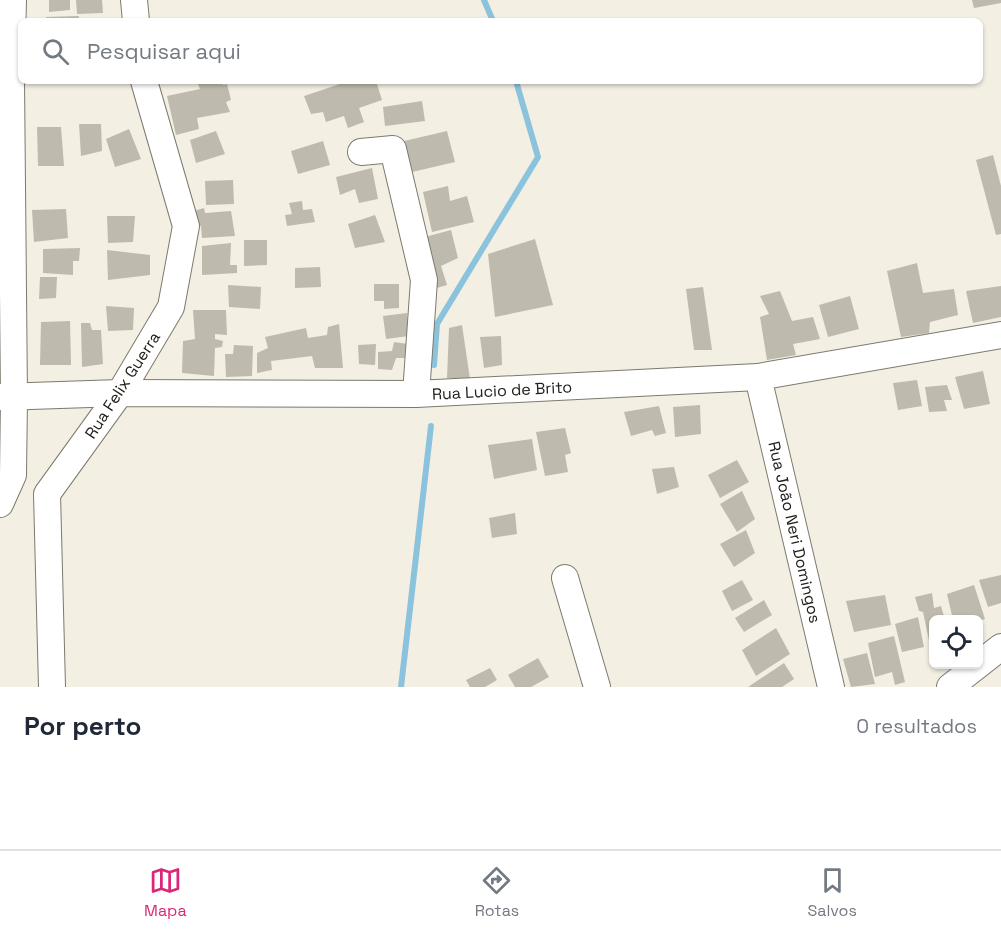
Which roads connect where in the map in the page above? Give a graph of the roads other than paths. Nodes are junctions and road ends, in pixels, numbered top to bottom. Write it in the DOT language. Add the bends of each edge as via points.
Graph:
graph roads {
  1 [pos="13,0"];
  2 [pos="134,0"];
  3 [pos="136,18"];
  4 [pos="11,80"];
  5 [pos="145,84"];
  6 [pos="361,152"];
  7 [pos="1001,334"];
  8 [pos="758,377"];
  9 [pos="120,393"];
  10 [pos="416,394"];
  11 [pos="7,397"];
  12 [pos="0,504"];
  13 [pos="565,578"];
  14 [pos="1001,647"];
  15 [pos="52,687"];
  16 [pos="597,687"];
  17 [pos="831,687"];
  18 [pos="950,687"];
  1 -- 4 [label="street"];
  2 -- 3 [label="street"];
  4 -- 11 [label="street"];
  5 -- 9 [label="street, Rua Felix Guerra" via="186,226 171,307"];
  6 -- 10 [label="street" via="393,149 424,280"];
  7 -- 8 [label="street, Rua Lucio de Brito"];
  8 -- 10 [label="street, Rua Lucio de Brito"];
  8 -- 17 [label="street, Rua João Neri Domingos"];
  9 -- 10 [label="street, Rua Lucio de Brito"];
  9 -- 11 [label="street, Rua Lucio de Brito"];
  9 -- 15 [label="street, Rua Felix Guerra" via="47,495"];
  11 -- 12 [label="street" via="13,475"];
  13 -- 16 [label="street"];
  14 -- 18 [label="street"];
}
